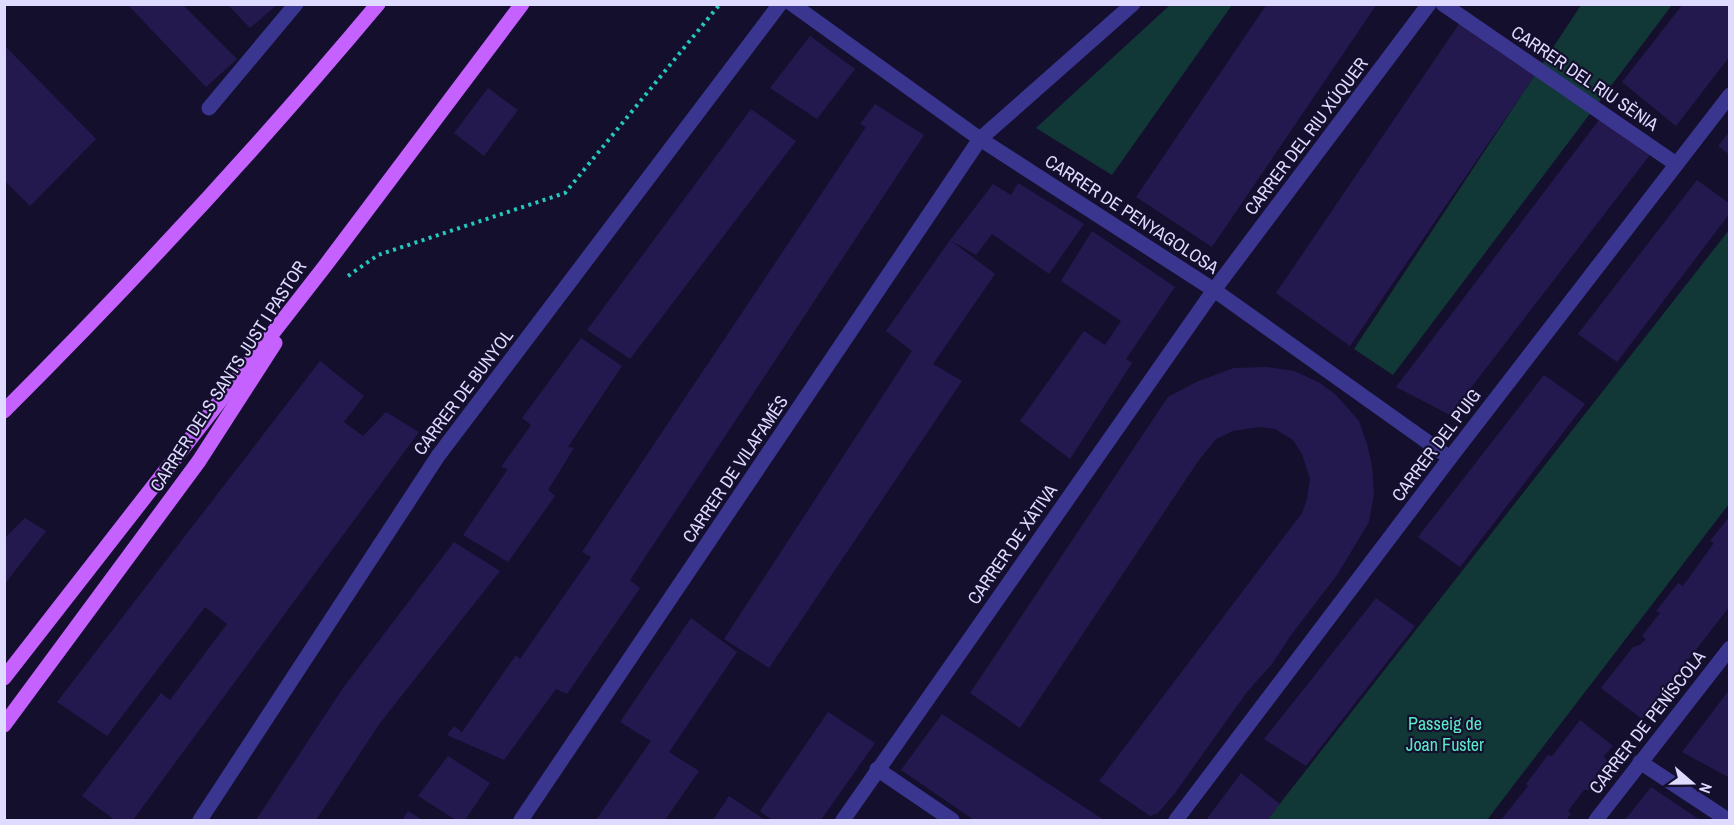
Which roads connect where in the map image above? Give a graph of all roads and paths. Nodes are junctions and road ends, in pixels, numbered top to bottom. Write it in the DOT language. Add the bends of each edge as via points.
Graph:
graph roads {
  1 [pos="296,4"];
  2 [pos="378,4"];
  3 [pos="522,4"];
  4 [pos="720,4"];
  5 [pos="780,4"];
  6 [pos="792,4"];
  7 [pos="1133,4"];
  8 [pos="1428,4"];
  9 [pos="1443,4"];
  10 [pos="1730,95"];
  11 [pos="209,108"];
  12 [pos="980,139"];
  13 [pos="1676,164"];
  14 [pos="324,266"];
  15 [pos="343,279"];
  16 [pos="1214,290"];
  17 [pos="4,411"];
  18 [pos="1450,458"];
  19 [pos="1730,648"];
  20 [pos="4,678"];
  21 [pos="4,724"];
  22 [pos="1640,762"];
  23 [pos="877,770"];
  24 [pos="200,820"];
  25 [pos="522,820"];
  26 [pos="843,820"];
  27 [pos="952,820"];
  28 [pos="1176,820"];
  29 [pos="1596,820"];
  30 [pos="1728,820"];
  1 -- 11 [label="street"];
  2 -- 17 [label="main road" via="307,90 81,334"];
  3 -- 14 [label="main road"];
  4 -- 15 [label="path" via="565,193 378,255"];
  5 -- 24 [label="street, CARRER DE BUNYOL" via="438,456"];
  6 -- 12 [label="street, CARRER DE PENYAGOLOSA"];
  7 -- 12 [label="street"];
  8 -- 16 [label="street, CARRER DEL RIU XÚQUER"];
  9 -- 13 [label="street, CARRER DEL RIU SÈNIA"];
  10 -- 13 [label="street, CARRER DEL PUIG"];
  12 -- 16 [label="street, CARRER DE PENYAGOLOSA"];
  12 -- 25 [label="street, CARRER DE VILAFAMÉS"];
  13 -- 18 [label="street, CARRER DEL PUIG"];
  14 -- 20 [label="main road, CARRER DELS SANTS JUST I PASTOR"];
  14 -- 21 [label="main road, CARRER DELS SANTS JUST I PASTOR" via="200,461"];
  16 -- 18 [label="street, CARRER DE PENYAGOLOSA"];
  16 -- 23 [label="street, CARRER DE XÀTIVA"];
  18 -- 28 [label="street, CARRER DEL PUIG"];
  19 -- 22 [label="street, CARRER DE PENÍSCOLA"];
  22 -- 29 [label="street, CARRER DE PENÍSCOLA"];
  22 -- 30 [label="street"];
  23 -- 26 [label="street, CARRER DE XÀTIVA"];
  23 -- 27 [label="street"];
}
